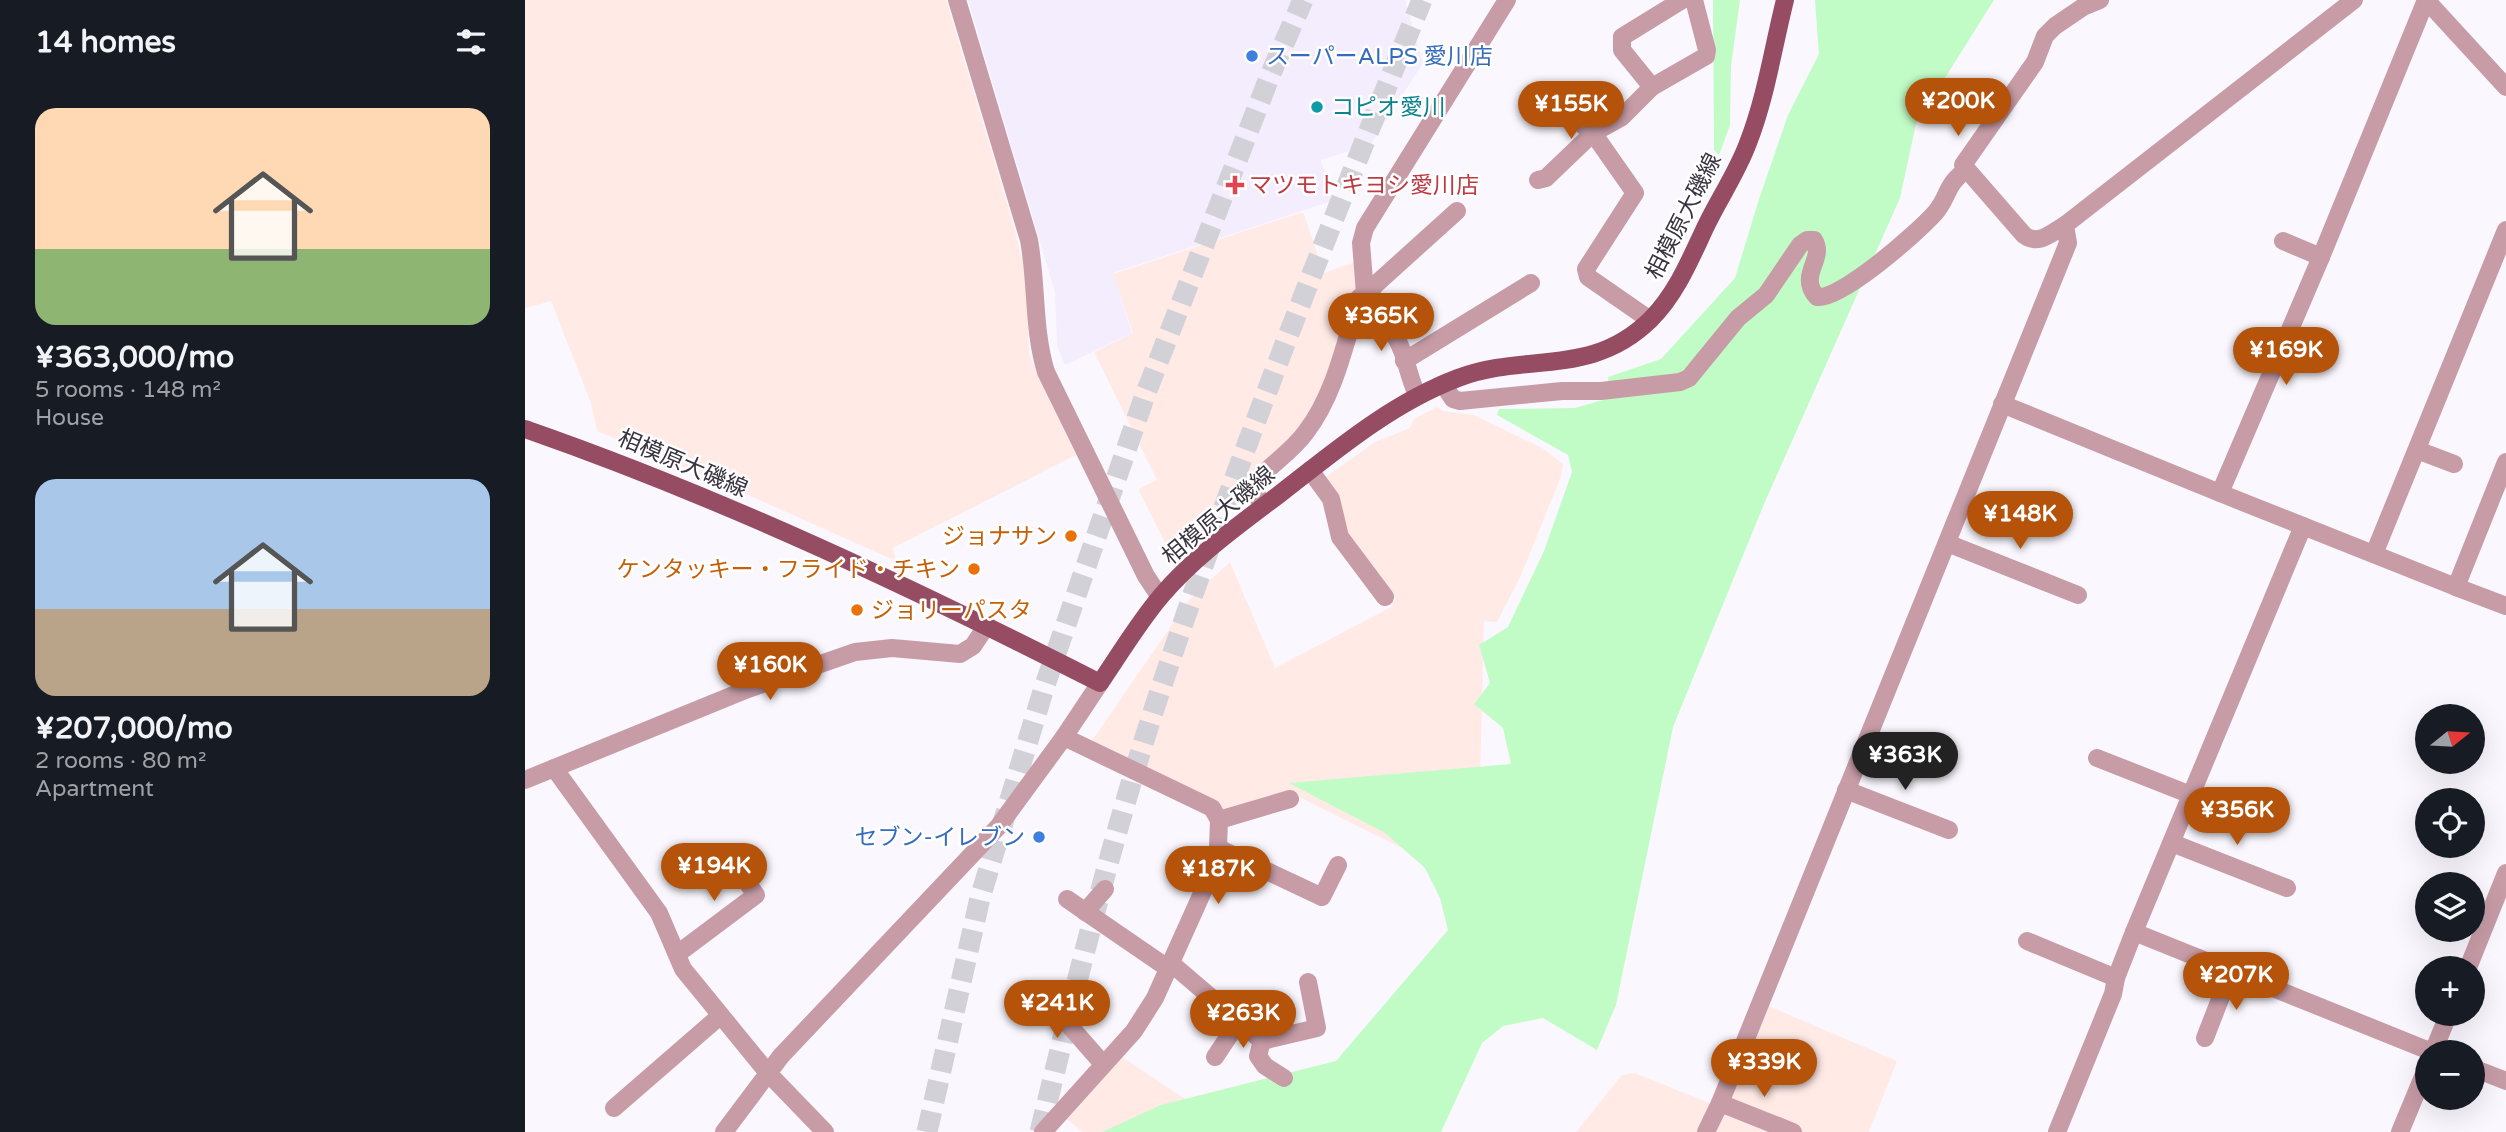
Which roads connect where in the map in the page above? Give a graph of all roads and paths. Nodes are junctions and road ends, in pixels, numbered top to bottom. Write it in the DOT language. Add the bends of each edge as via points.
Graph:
graph roads {
  1 [pos="957,0"];
  2 [pos="1507,0"];
  3 [pos="1682,0"];
  4 [pos="1694,0"];
  5 [pos="1785,0"];
  6 [pos="2099,0"];
  7 [pos="2354,0"];
  8 [pos="2426,1"];
  9 [pos="1652,87"];
  10 [pos="2506,87"];
  11 [pos="1574,114"];
  12 [pos="1593,133"];
  13 [pos="1966,170"];
  14 [pos="1538,180"];
  15 [pos="1457,211"];
  16 [pos="2065,225"];
  17 [pos="2506,230"];
  18 [pos="2283,241"];
  19 [pos="2321,257"];
  20 [pos="1531,283"];
  21 [pos="1367,294"];
  22 [pos="1650,320"];
  23 [pos="1405,361"];
  24 [pos="1443,384"];
  25 [pos="1417,395"];
  26 [pos="2002,404"];
  27 [pos="525,429"];
  28 [pos="2417,450"];
  29 [pos="2506,462"];
  30 [pos="2454,464"];
  31 [pos="1310,470"];
  32 [pos="2220,493"];
  33 [pos="1262,507"];
  34 [pos="2303,526"];
  35 [pos="1947,543"];
  36 [pos="2374,554"];
  37 [pos="2456,587"];
  38 [pos="2078,595"];
  39 [pos="1160,597"];
  40 [pos="1385,597"];
  41 [pos="2506,606"];
  42 [pos="987,625"];
  43 [pos="1100,683"];
  44 [pos="1064,737"];
  45 [pos="2097,758"];
  46 [pos="554,768"];
  47 [pos="525,780"];
  48 [pos="1846,790"];
  49 [pos="2191,795"];
  50 [pos="1290,799"];
  51 [pos="1219,820"];
  52 [pos="1941,822"];
  53 [pos="2172,842"];
  54 [pos="1218,848"];
  55 [pos="727,854"];
  56 [pos="1338,865"];
  57 [pos="2506,873"];
  58 [pos="2287,888"];
  59 [pos="1105,890"];
  60 [pos="1067,899"];
  61 [pos="1085,912"];
  62 [pos="2134,932"];
  63 [pos="2027,941"];
  64 [pos="676,952"];
  65 [pos="2472,956"];
  66 [pos="1170,966"];
  67 [pos="2231,971"];
  68 [pos="2116,978"];
  69 [pos="1308,982"];
  70 [pos="1040,992"];
  71 [pos="720,1016"];
  72 [pos="1239,1021"];
  73 [pos="2204,1038"];
  74 [pos="1262,1041"];
  75 [pos="2415,1043"];
  76 [pos="1216,1057"];
  77 [pos="1104,1064"];
  78 [pos="768,1073"];
  79 [pos="2485,1073"];
  80 [pos="1284,1078"];
  81 [pos="2506,1081"];
  82 [pos="2415,1096"];
  83 [pos="1720,1103"];
  84 [pos="614,1108"];
  85 [pos="724,1132"];
  86 [pos="825,1132"];
  87 [pos="1043,1132"];
  88 [pos="1706,1132"];
  89 [pos="1793,1132"];
  90 [pos="2057,1132"];
  91 [pos="2400,1132"];
  1 -- 39 [label="street" via="1029,240 1039,350 1046,372"];
  2 -- 21 [label="street" via="1365,228 1361,243"];
  3 -- 9 [label="street" via="1622,37 1622,50"];
  4 -- 9 [label="street" via="1706,56"];
  5 -- 22 [label="main road, 相模原大磯線" via="1768,84 1748,145 1680,279"];
  6 -- 13 [label="street" via="2045,37 2035,61 1963,165"];
  7 -- 16 [label="street" via="2183,144"];
  8 -- 10 [label="street"];
  8 -- 19 [label="street"];
  9 -- 12 [label="street" via="1622,117"];
  11 -- 12 [label="street"];
  12 -- 14 [label="street" via="1546,178"];
  12 -- 22 [label="street" via="1635,193 1623,225 1585,269 1588,277"];
  13 -- 16 [label="street" via="2032,240"];
  13 -- 24 [label="street" via="1953,179 1936,212 1886,258 1832,296 1817,297 1810,286 1817,251 1814,240 1800,245 1766,295 1738,318 1689,378 1680,382 1460,401 1453,399"];
  15 -- 21 [label="street"];
  16 -- 26 [label="street" via="2069,243"];
  17 -- 28 [label="street"];
  18 -- 19 [label="street"];
  19 -- 32 [label="street"];
  20 -- 23 [label="street" via="1501,293"];
  21 -- 23 [label="street" via="1389,325"];
  21 -- 33 [label="street" via="1359,298 1321,409 1288,453 1252,485"];
  22 -- 24 [label="main road, 相模原大磯線" via="1606,349 1581,358 1501,366"];
  23 -- 25 [label="street"];
  24 -- 25 [label="main road, 相模原大磯線"];
  25 -- 31 [label="main road, 相模原大磯線"];
  26 -- 32 [label="street"];
  26 -- 35 [label="street"];
  27 -- 42 [label="main road, 相模原大磯線" via="598,454 797,537"];
  28 -- 30 [label="street"];
  28 -- 36 [label="street"];
  29 -- 37 [label="street"];
  31 -- 33 [label="main road, 相模原大磯線"];
  31 -- 40 [label="street" via="1331,499 1340,537"];
  32 -- 34 [label="street"];
  33 -- 39 [label="main road, 相模原大磯線" via="1201,555"];
  34 -- 36 [label="street"];
  34 -- 49 [label="street"];
  35 -- 38 [label="street" via="2021,565"];
  35 -- 48 [label="street"];
  36 -- 37 [label="street"];
  37 -- 41 [label="street"];
  39 -- 43 [label="main road, 相模原大磯線"];
  42 -- 43 [label="main road, 相模原大磯線"];
  42 -- 46 [label="street" via="973,646 960,654 892,648 855,652 748,689"];
  43 -- 44 [label="street"];
  44 -- 51 [label="street" via="1194,798 1212,808"];
  44 -- 78 [label="street" via="998,827"];
  45 -- 49 [label="street"];
  46 -- 47 [label="street"];
  46 -- 64 [label="street" via="659,912"];
  48 -- 52 [label="street"];
  48 -- 83 [label="street"];
  49 -- 53 [label="street"];
  50 -- 51 [label="street"];
  51 -- 54 [label="street"];
  53 -- 58 [label="street" via="2269,873"];
  53 -- 62 [label="street"];
  54 -- 56 [label="street" via="1319,905"];
  54 -- 66 [label="street"];
  55 -- 64 [label="street" via="756,895"];
  57 -- 65 [label="street"];
  59 -- 61 [label="street"];
  60 -- 61 [label="street"];
  61 -- 66 [label="street"];
  62 -- 67 [label="street"];
  62 -- 68 [label="street"];
  63 -- 68 [label="street"];
  64 -- 71 [label="street" via="683,969"];
  66 -- 72 [label="street"];
  66 -- 77 [label="street" via="1134,1031"];
  67 -- 73 [label="street"];
  67 -- 75 [label="street" via="2322,999"];
  68 -- 90 [label="street"];
  69 -- 74 [label="street" via="1319,1034"];
  70 -- 77 [label="street"];
  71 -- 78 [label="street"];
  71 -- 84 [label="street"];
  72 -- 74 [label="street"];
  72 -- 76 [label="street"];
  74 -- 80 [label="street" via="1258,1056"];
  77 -- 87 [label="street"];
  78 -- 85 [label="street"];
  78 -- 86 [label="street"];
  79 -- 81 [label="street"];
  82 -- 91 [label="street"];
  83 -- 88 [label="street"];
  83 -- 89 [label="street"];
}
